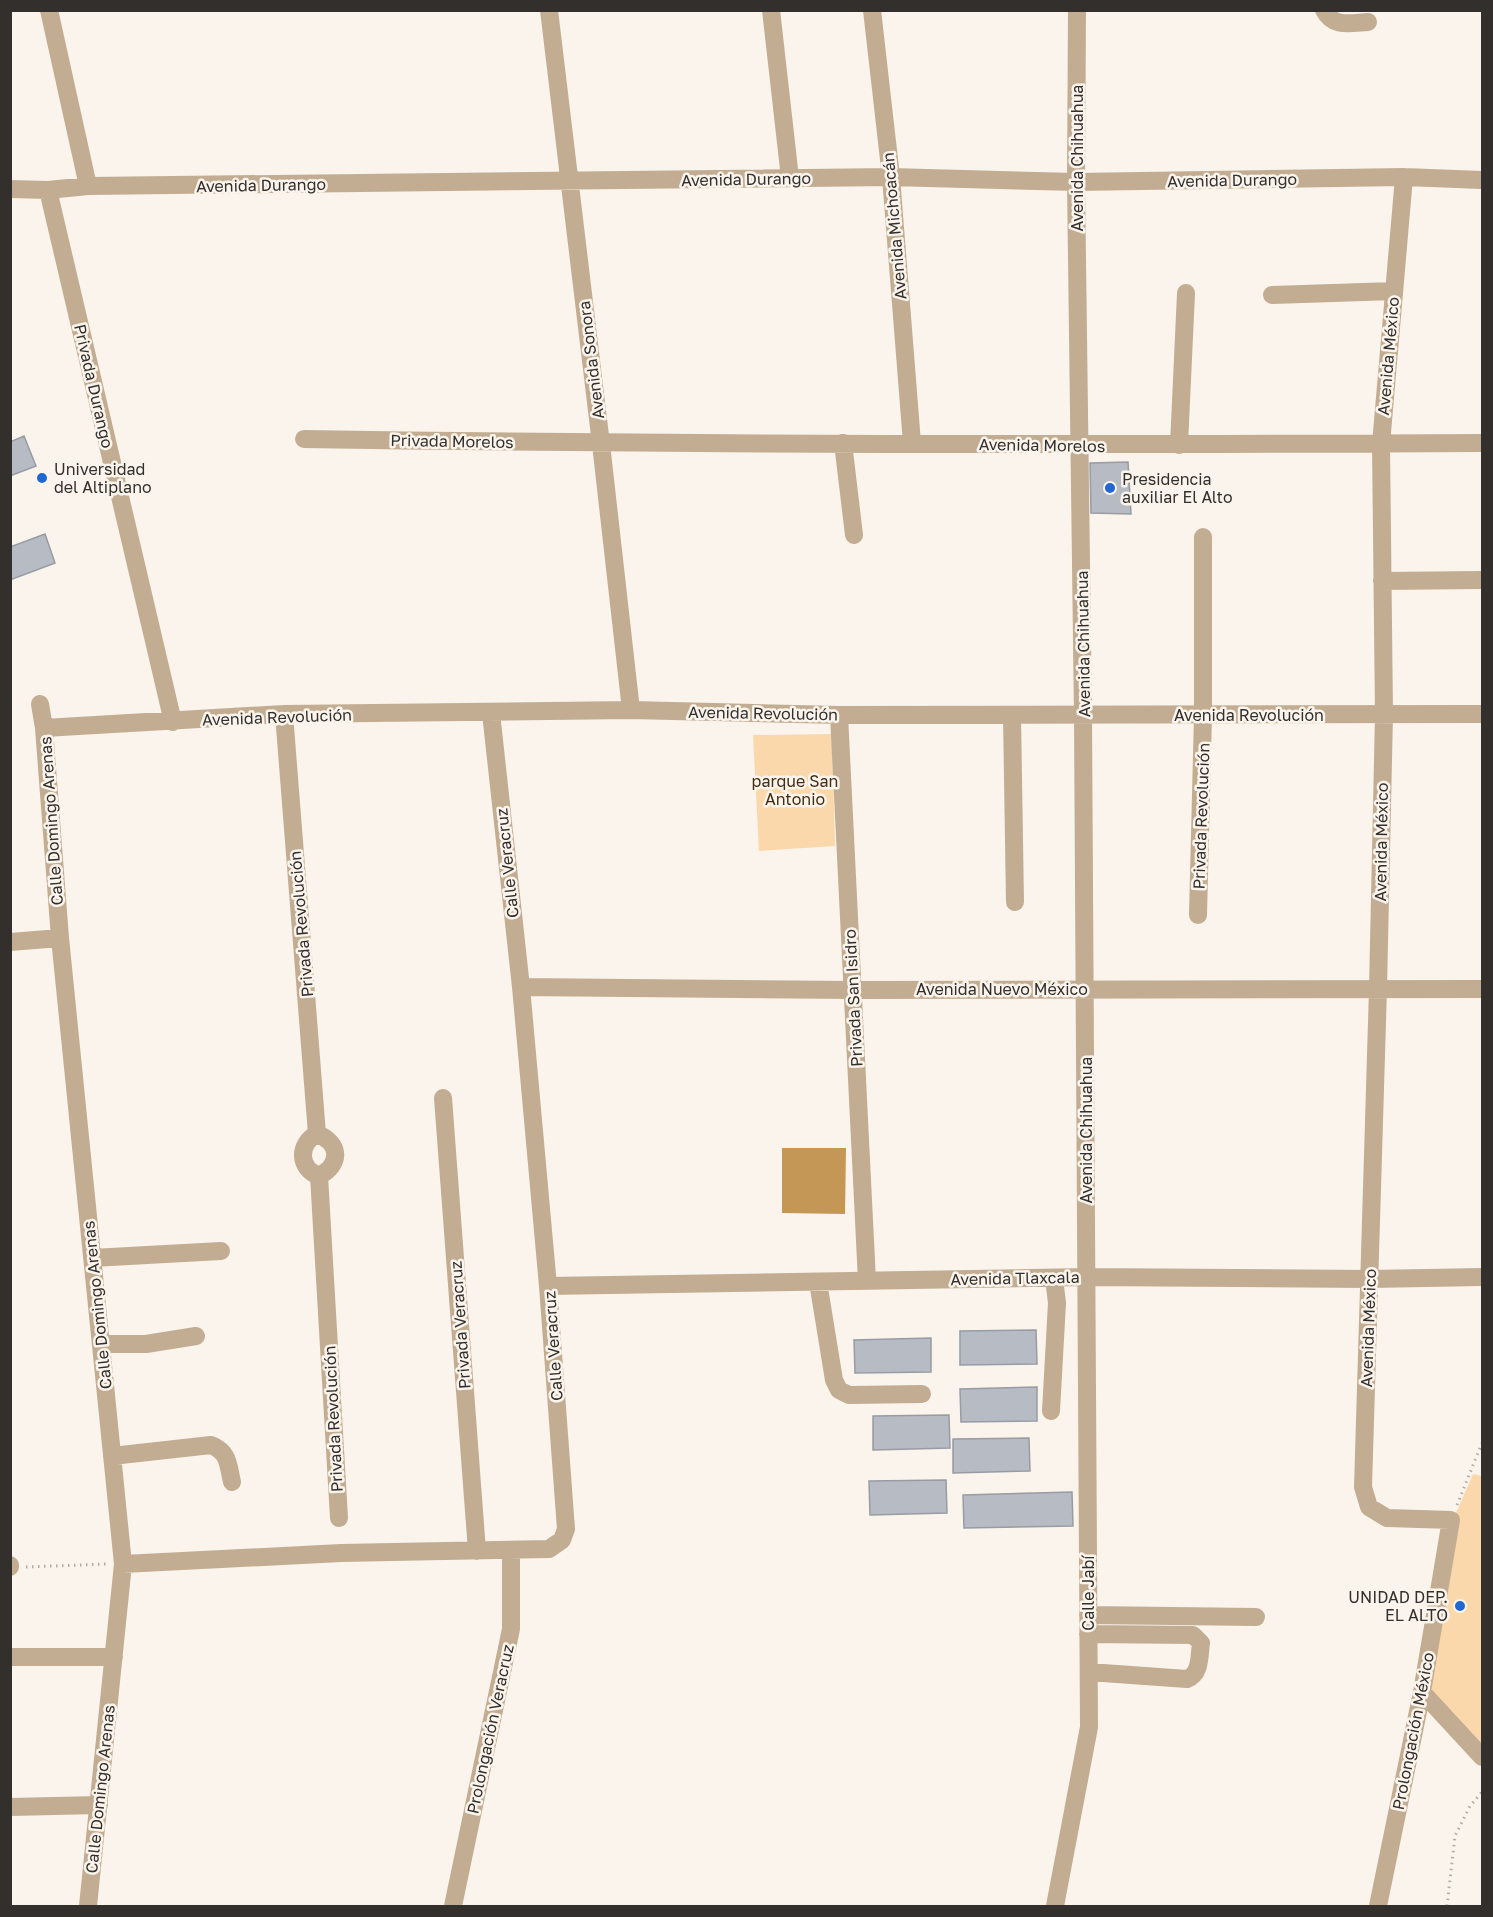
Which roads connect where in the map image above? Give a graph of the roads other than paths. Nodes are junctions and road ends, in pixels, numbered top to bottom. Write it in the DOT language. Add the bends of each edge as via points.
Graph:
graph roads {
  1 [pos="49,10"];
  2 [pos="549,10"];
  3 [pos="771,10"];
  4 [pos="872,10"];
  5 [pos="1077,10"];
  6 [pos="1324,10"];
  7 [pos="1368,22"];
  8 [pos="891,177"];
  9 [pos="1404,177"];
  10 [pos="790,178"];
  11 [pos="1482,180"];
  12 [pos="570,181"];
  13 [pos="1076,182"];
  14 [pos="88,186"];
  15 [pos="10,189"];
  16 [pos="48,190"];
  17 [pos="1394,291"];
  18 [pos="1186,293"];
  19 [pos="1272,295"];
  20 [pos="303,439"];
  21 [pos="843,443"];
  22 [pos="912,443"];
  23 [pos="601,444"];
  24 [pos="1381,444"];
  25 [pos="1482,444"];
  26 [pos="1179,445"];
  27 [pos="1081,446"];
  28 [pos="854,535"];
  29 [pos="1203,537"];
  30 [pos="1482,580"];
  31 [pos="1382,581"];
  32 [pos="40,704"];
  33 [pos="631,710"];
  34 [pos="491,713"];
  35 [pos="284,714"];
  36 [pos="1384,714"];
  37 [pos="1482,714"];
  38 [pos="839,715"];
  39 [pos="1203,715"];
  40 [pos="1012,716"];
  41 [pos="1083,716"];
  42 [pos="173,722"];
  43 [pos="44,728"];
  44 [pos="1015,902"];
  45 [pos="1198,915"];
  46 [pos="60,938"];
  47 [pos="10,942"];
  48 [pos="521,987"];
  49 [pos="1085,989"];
  50 [pos="1482,989"];
  51 [pos="853,990"];
  52 [pos="1378,990"];
  53 [pos="443,1098"];
  54 [pos="317,1134"];
  55 [pos="319,1176"];
  56 [pos="221,1251"];
  57 [pos="92,1258"];
  58 [pos="1086,1277"];
  59 [pos="1054,1278"];
  60 [pos="1482,1278"];
  61 [pos="1370,1279"];
  62 [pos="867,1281"];
  63 [pos="818,1282"];
  64 [pos="548,1286"];
  65 [pos="196,1336"];
  66 [pos="101,1344"];
  67 [pos="922,1394"];
  68 [pos="1051,1411"];
  69 [pos="112,1456"];
  70 [pos="232,1482"];
  71 [pos="339,1518"];
  72 [pos="1451,1520"];
  73 [pos="511,1550"];
  74 [pos="477,1551"];
  75 [pos="123,1564"];
  76 [pos="1088,1615"];
  77 [pos="1256,1617"];
  78 [pos="1088,1634"];
  79 [pos="10,1657"];
  80 [pos="114,1657"];
  81 [pos="1089,1672"];
  82 [pos="1422,1692"];
  83 [pos="1482,1757"];
  84 [pos="99,1805"];
  85 [pos="10,1807"];
  86 [pos="88,1906"];
  87 [pos="453,1906"];
  88 [pos="1055,1906"];
  89 [pos="1378,1906"];
  1 -- 14 [label="street"];
  2 -- 12 [label="street, Avenida Sonora"];
  3 -- 10 [label="street"];
  4 -- 8 [label="street, Avenida Michoacán"];
  5 -- 13 [label="street, Avenida Chihuahua"];
  6 -- 7 [label="street" via="1336,24"];
  8 -- 10 [label="street, Avenida Durango"];
  8 -- 13 [label="street, Avenida Durango"];
  8 -- 22 [label="street, Avenida Michoacán"];
  9 -- 11 [label="street, Avenida Durango"];
  9 -- 13 [label="street, Avenida Durango"];
  9 -- 17 [label="street, Avenida México"];
  10 -- 12 [label="street, Avenida Durango"];
  12 -- 14 [label="street, Avenida Durango"];
  12 -- 23 [label="street, Avenida Sonora"];
  13 -- 27 [label="street, Avenida Chihuahua"];
  14 -- 16 [label="street, Avenida Durango"];
  15 -- 16 [label="street, Avenida Durango"];
  16 -- 42 [label="street, Privada Durango"];
  17 -- 19 [label="street"];
  17 -- 24 [label="street, Avenida México"];
  18 -- 26 [label="street"];
  20 -- 23 [label="street, Privada Morelos"];
  21 -- 22 [label="street, Avenida Morelos"];
  21 -- 23 [label="street, Avenida Morelos"];
  21 -- 28 [label="street"];
  22 -- 27 [label="street, Avenida Morelos"];
  23 -- 33 [label="street, Avenida Sonora"];
  24 -- 25 [label="street, Avenida Morelos"];
  24 -- 26 [label="street, Avenida Morelos"];
  24 -- 31 [label="street, Avenida México"];
  26 -- 27 [label="street, Avenida Morelos"];
  27 -- 41 [label="street, Avenida Chihuahua"];
  29 -- 39 [label="street, Privada Revolución"];
  30 -- 31 [label="street"];
  31 -- 36 [label="street, Avenida México"];
  32 -- 43 [label="street, Calle Domingo Arenas"];
  33 -- 34 [label="street, Avenida Revolución"];
  33 -- 38 [label="street, Avenida Revolución"];
  34 -- 35 [label="street, Avenida Revolución"];
  34 -- 48 [label="street, Calle Veracruz"];
  35 -- 42 [label="street, Avenida Revolución"];
  35 -- 54 [label="street, Privada Revolución"];
  36 -- 37 [label="street, Avenida Revolución"];
  36 -- 39 [label="street, Avenida Revolución"];
  36 -- 52 [label="street, Avenida México"];
  38 -- 40 [label="street, Avenida Revolución"];
  38 -- 51 [label="street, Privada San Isidro"];
  39 -- 41 [label="street, Avenida Revolución"];
  39 -- 45 [label="street, Privada Revolución"];
  40 -- 41 [label="street, Avenida Revolución"];
  40 -- 44 [label="street"];
  41 -- 49 [label="street, Avenida Chihuahua"];
  42 -- 43 [label="street, Avenida Revolución"];
  43 -- 46 [label="street, Calle Domingo Arenas"];
  46 -- 47 [label="street"];
  46 -- 57 [label="street, Calle Domingo Arenas"];
  48 -- 51 [label="street, Avenida Nuevo México"];
  48 -- 64 [label="street, Calle Veracruz"];
  49 -- 51 [label="street, Avenida Nuevo México"];
  49 -- 52 [label="street, Avenida Nuevo México"];
  49 -- 58 [label="street, Avenida Chihuahua"];
  50 -- 52 [label="street, Avenida Nuevo México"];
  51 -- 62 [label="street, Privada San Isidro"];
  52 -- 61 [label="street, Avenida México"];
  53 -- 74 [label="street, Privada Veracruz"];
  54 -- 55 [label="street" via="304,1144 302,1154 304,1164"];
  54 -- 55 [label="street" via="326,1137 336,1154 328,1172"];
  55 -- 71 [label="street, Privada Revolución"];
  56 -- 57 [label="street"];
  57 -- 66 [label="street, Calle Domingo Arenas"];
  58 -- 59 [label="street, Avenida Tlaxcala"];
  58 -- 61 [label="street, Avenida Tlaxcala"];
  58 -- 76 [label="street, Calle Jabí"];
  59 -- 62 [label="street, Avenida Tlaxcala"];
  59 -- 68 [label="street" via="1057,1303"];
  60 -- 61 [label="street, Avenida Tlaxcala"];
  61 -- 72 [label="street, Avenida México" via="1363,1487 1369,1507 1387,1518"];
  62 -- 63 [label="street, Avenida Tlaxcala"];
  63 -- 64 [label="street, Avenida Tlaxcala"];
  63 -- 67 [label="street" via="839,1390 849,1395"];
  64 -- 73 [label="street, Calle Veracruz" via="566,1529 562,1540 549,1549"];
  65 -- 66 [label="street" via="146,1344"];
  66 -- 69 [label="street, Calle Domingo Arenas"];
  69 -- 70 [label="street" via="211,1444 226,1456"];
  69 -- 75 [label="street, Calle Domingo Arenas"];
  72 -- 82 [label="street, Prolongación México"];
  73 -- 74 [label="street, Calle Veracruz"];
  73 -- 87 [label="street, Prolongación Veracruz" via="511,1629"];
  74 -- 75 [label="street, Calle Veracruz"];
  75 -- 80 [label="street, Calle Domingo Arenas"];
  76 -- 77 [label="street"];
  76 -- 78 [label="street, Calle Jabí"];
  78 -- 81 [label="street, Calle Jabí"];
  78 -- 81 [label="street" via="1193,1635 1201,1642 1193,1677"];
  79 -- 80 [label="street"];
  80 -- 84 [label="street, Calle Domingo Arenas"];
  81 -- 88 [label="street, Calle Jabí" via="1089,1726"];
  82 -- 83 [label="street"];
  82 -- 89 [label="street, Prolongación México"];
  84 -- 85 [label="street"];
  84 -- 86 [label="street, Calle Domingo Arenas"];
}
